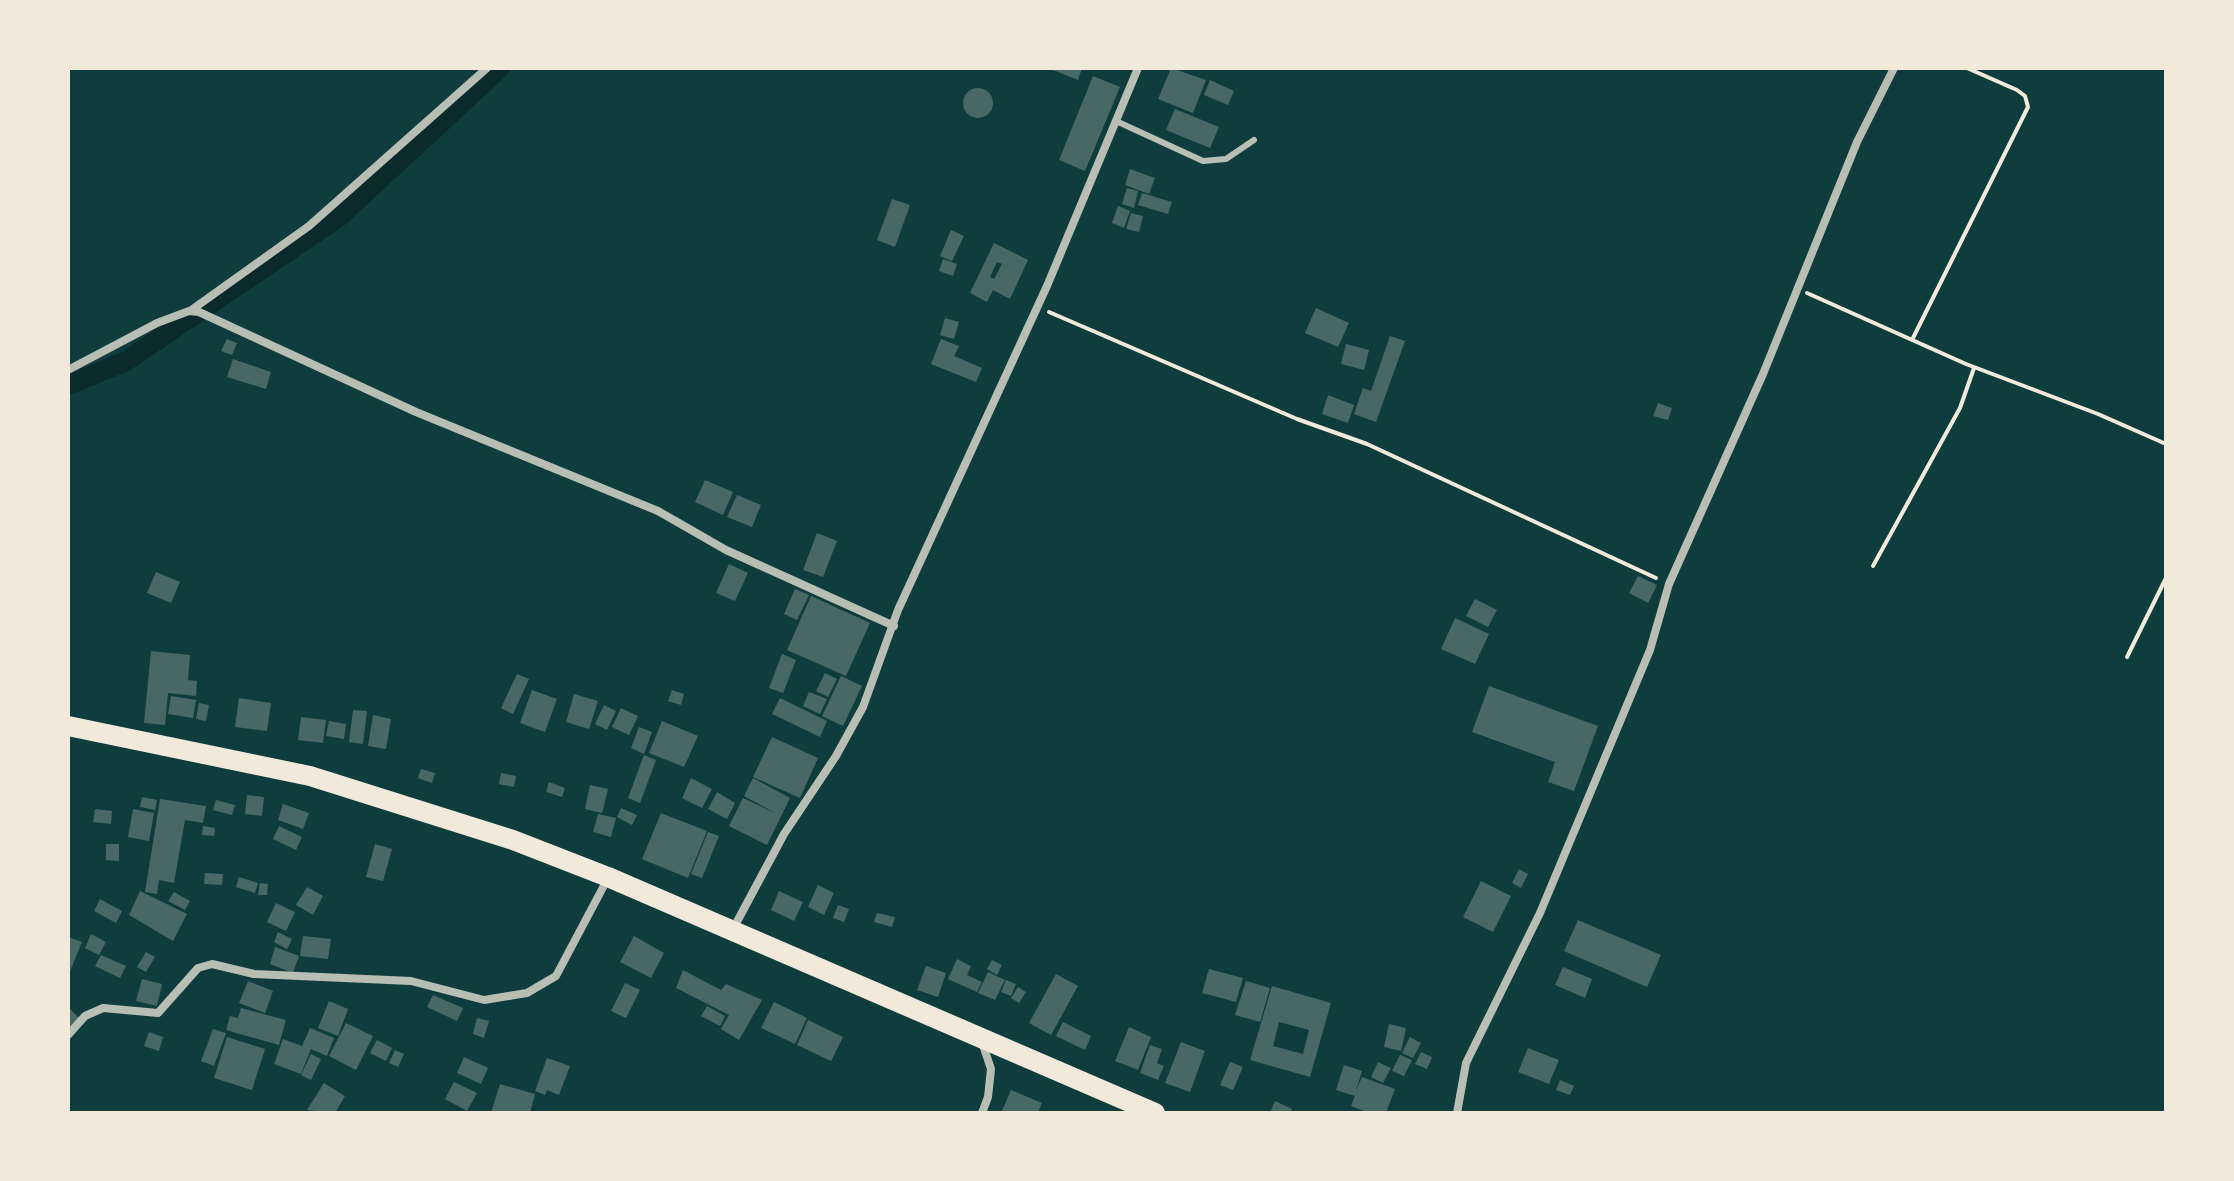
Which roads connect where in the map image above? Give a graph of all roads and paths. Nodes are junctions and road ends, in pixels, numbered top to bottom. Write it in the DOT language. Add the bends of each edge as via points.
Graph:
graph roads {
  1 [pos="487,68"];
  2 [pos="1138,68"];
  3 [pos="1894,68"];
  4 [pos="1967,68"];
  5 [pos="1116,121"];
  6 [pos="1254,140"];
  7 [pos="1798,289"];
  8 [pos="1037,307"];
  9 [pos="189,311"];
  10 [pos="1912,340"];
  11 [pos="1974,368"];
  12 [pos="68,370"];
  13 [pos="2166,444"];
  14 [pos="1873,566"];
  15 [pos="2166,578"];
  16 [pos="1669,584"];
  17 [pos="894,626"];
  18 [pos="2127,657"];
  19 [pos="68,726"];
  20 [pos="608,877"];
  21 [pos="732,931"];
  22 [pos="68,1035"];
  23 [pos="981,1038"];
  24 [pos="1149,1112"];
  25 [pos="982,1113"];
  26 [pos="1457,1113"];
  1 -- 9 [label="street" via="309,226"];
  2 -- 5 [label="street"];
  3 -- 7 [label="street" via="1857,142"];
  4 -- 10 [label="path" via="2017,90 2028,107"];
  5 -- 6 [label="lane" via="1214,162"];
  5 -- 8 [label="street"];
  7 -- 10 [label="path"];
  7 -- 16 [label="street"];
  8 -- 16 [label="path" via="1367,444"];
  8 -- 17 [label="street"];
  9 -- 12 [label="street"];
  9 -- 17 [label="street" via="658,511 726,550"];
  10 -- 11 [label="path"];
  11 -- 13 [label="path"];
  11 -- 14 [label="path" via="1960,408"];
  15 -- 18 [label="path"];
  16 -- 26 [label="street" via="1650,650 1540,913 1466,1063"];
  17 -- 21 [label="street" via="850,732 784,834"];
  19 -- 20 [label="highway" via="363,790"];
  20 -- 21 [label="highway"];
  20 -- 22 [label="street" via="556,976 527,993 484,1000 411,981 254,974 212,964 198,968 158,1013 103,1008 85,1016"];
  21 -- 23 [label="highway"];
  23 -- 24 [label="highway"];
  23 -- 25 [label="street" via="991,1069"];
}
